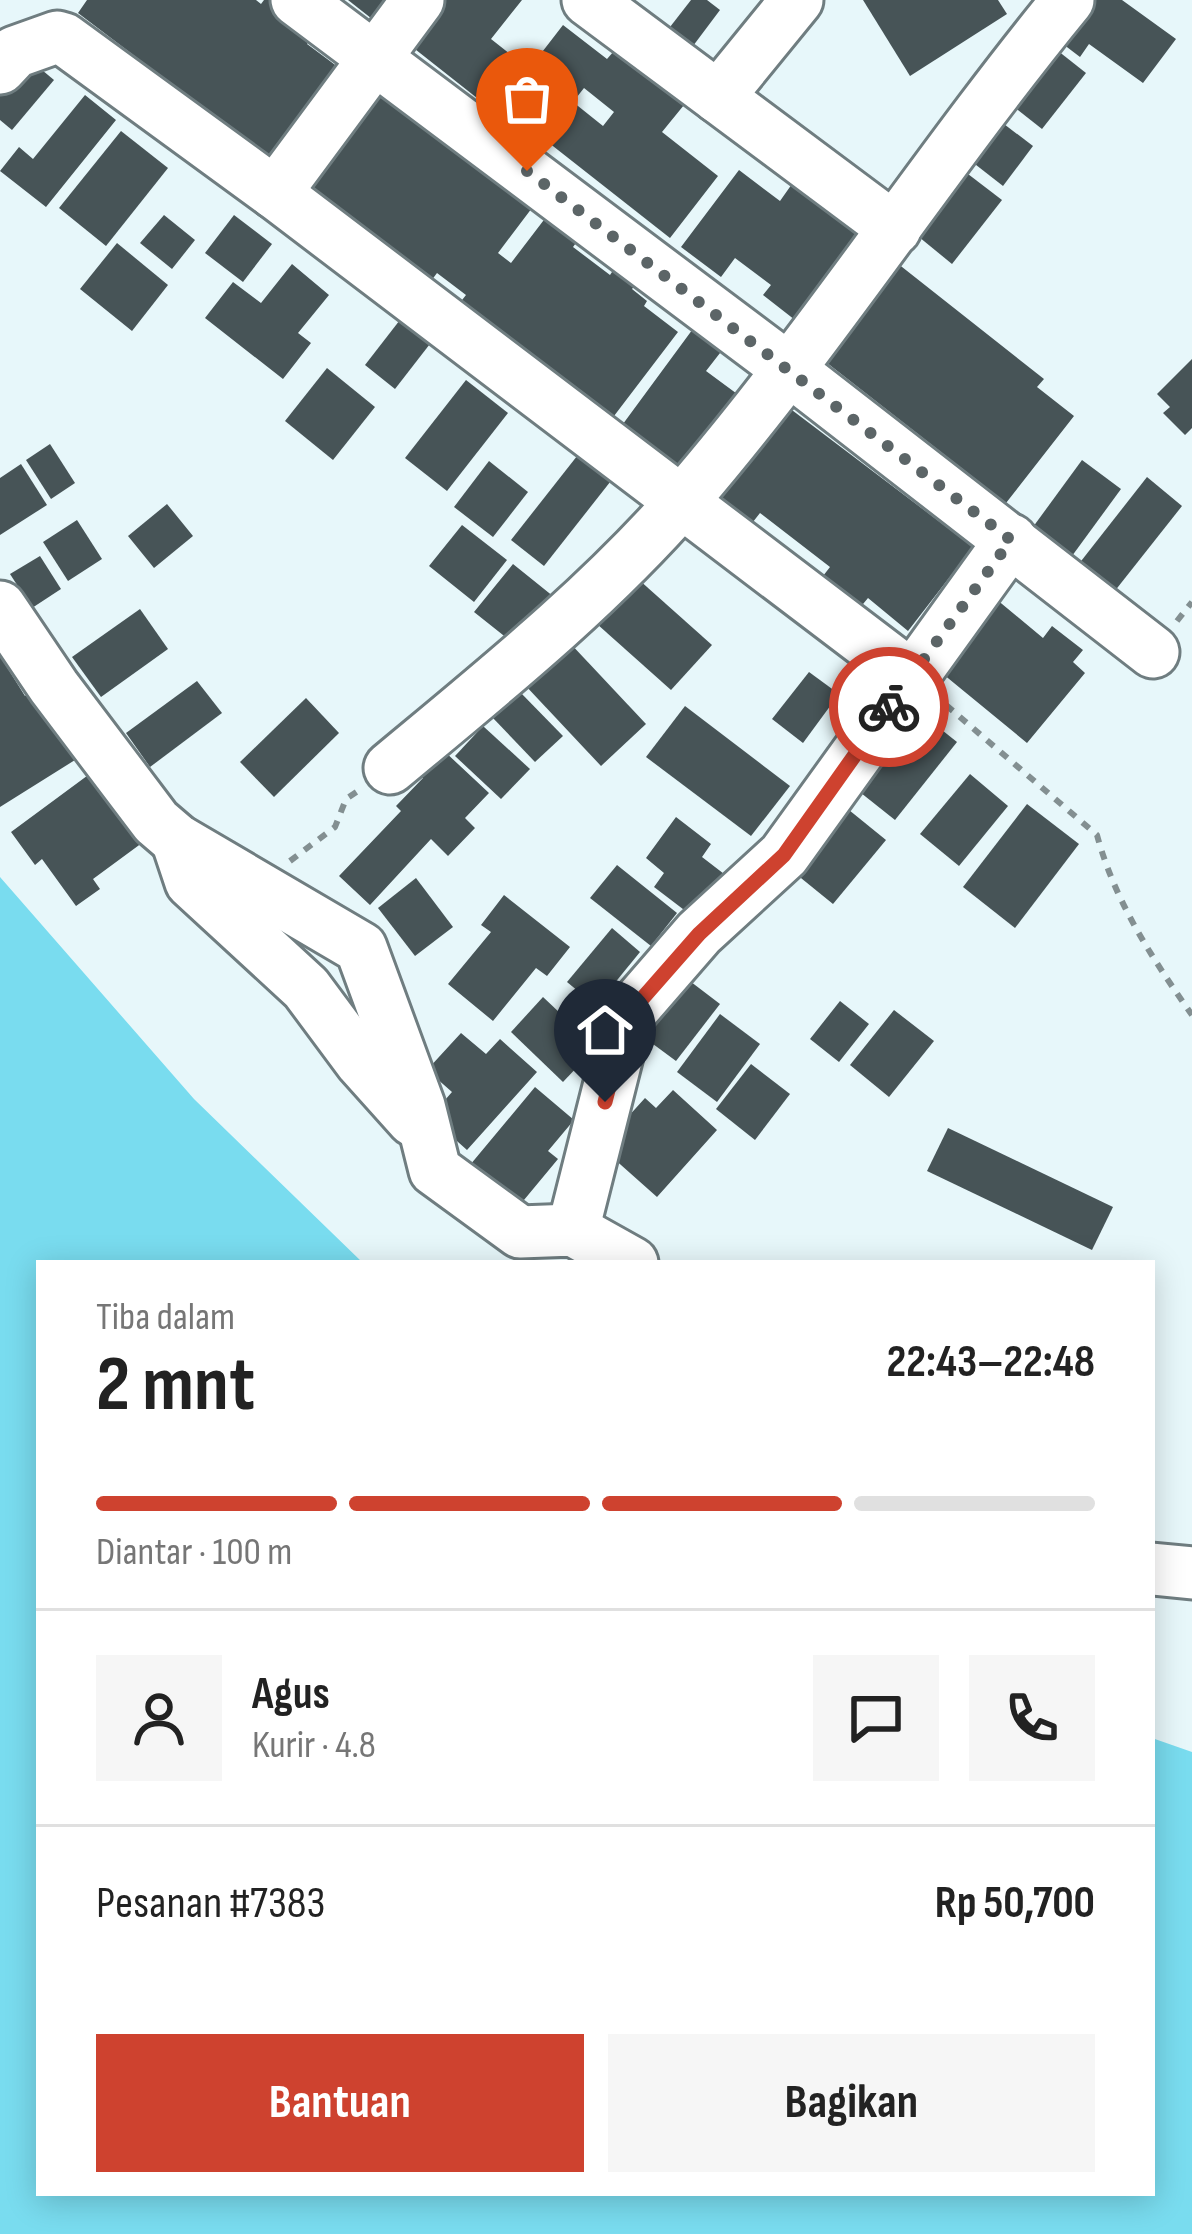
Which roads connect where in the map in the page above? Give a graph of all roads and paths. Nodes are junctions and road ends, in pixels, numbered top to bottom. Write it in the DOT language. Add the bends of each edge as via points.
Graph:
graph roads {
  1 [pos="297,0"];
  2 [pos="418,0"];
  3 [pos="588,0"];
  4 [pos="797,0"];
  5 [pos="1068,0"];
  6 [pos="376,57"];
  7 [pos="0,68"];
  8 [pos="718,97"];
  9 [pos="275,193"];
  10 [pos="895,229"];
  11 [pos="791,371"];
  12 [pos="682,502"];
  13 [pos="1011,540"];
  14 [pos="0,607"];
  15 [pos="1153,652"];
  16 [pos="911,676"];
  17 [pos="390,768"];
  18 [pos="177,840"];
  19 [pos="256,886"];
  20 [pos="1192,1015"];
  21 [pos="427,1135"];
  22 [pos="573,1230"];
  23 [pos="627,1260"];
  24 [pos="1155,1569"];
  25 [pos="1192,1573"];
  1 -- 6 [label="street"];
  2 -- 6 [label="street"];
  3 -- 8 [label="street"];
  4 -- 8 [label="street"];
  5 -- 10 [label="street"];
  6 -- 9 [label="street"];
  6 -- 11 [label="street"];
  7 -- 9 [label="street" via="15,52 64,39"];
  8 -- 10 [label="street"];
  9 -- 12 [label="street"];
  10 -- 11 [label="street"];
  11 -- 12 [label="street"];
  11 -- 13 [label="street"];
  12 -- 16 [label="street"];
  12 -- 17 [label="street" via="555,631"];
  13 -- 15 [label="street"];
  13 -- 16 [label="street"];
  14 -- 18 [label="street"];
  16 -- 20 [label="path" via="1096,835 1137,935"];
  16 -- 22 [label="street" via="784,855 627,1016"];
  17 -- 19 [label="path" via="346,799 335,827"];
  18 -- 19 [label="street"];
  18 -- 21 [label="street" via="191,882 306,988"];
  19 -- 21 [label="street" via="361,948"];
  21 -- 22 [label="street" via="435,1170 520,1232"];
  22 -- 23 [label="street"];
  24 -- 25 [label="street"];
}
